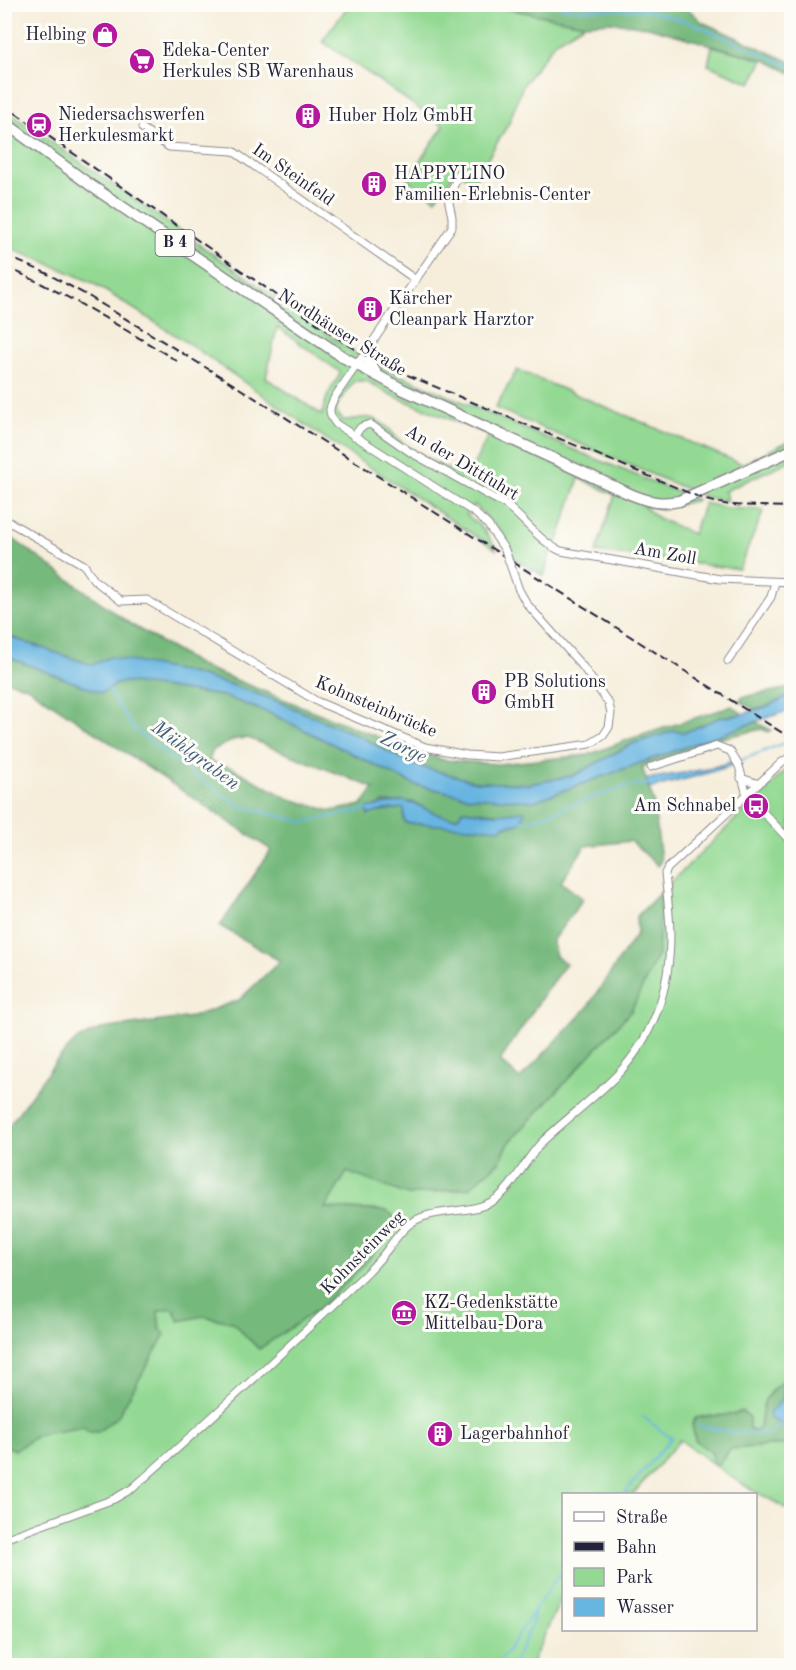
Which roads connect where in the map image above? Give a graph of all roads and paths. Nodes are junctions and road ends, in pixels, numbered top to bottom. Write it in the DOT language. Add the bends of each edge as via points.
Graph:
graph roads {
  1 [pos="4,122"];
  2 [pos="142,128"];
  3 [pos="461,170"];
  4 [pos="416,280"];
  5 [pos="370,348"];
  6 [pos="358,365"];
  7 [pos="378,376"];
  8 [pos="354,436"];
  9 [pos="792,450"];
  10 [pos="4,519"];
  11 [pos="551,547"];
  12 [pos="775,582"];
  13 [pos="792,582"];
  14 [pos="728,661"];
  15 [pos="792,756"];
  16 [pos="651,767"];
  17 [pos="741,778"];
  18 [pos="759,784"];
  19 [pos="747,795"];
  20 [pos="792,843"];
  21 [pos="4,1539"];
  1 -- 6 [label="main road, Nordhäuser Straße / B 4" via="93,187"];
  2 -- 4 [label="street, Im Steinfeld" via="169,147 233,151"];
  3 -- 4 [label="street" via="448,198 452,227"];
  4 -- 5 [label="street"];
  5 -- 6 [label="street"];
  5 -- 7 [label="main road" via="368,360"];
  6 -- 7 [label="main road, Nordhäuser Straße / B 4"];
  6 -- 8 [label="street, Kohnsteinbrücke" via="329,409 336,424"];
  7 -- 9 [label="main road, Nordhäuser Straße / B 4" via="648,501 670,503 694,495"];
  8 -- 10 [label="street, Kohnsteinbrücke, bridge" via="480,517 497,536 527,604 577,660 609,704 611,720 603,736 591,744 498,757 425,747 318,702 147,600 121,601 94,580 84,565"];
  8 -- 11 [label="street, An der Dittfuhrt" via="370,424 410,452 521,516"];
  11 -- 12 [label="street, Am Zoll" via="720,579"];
  12 -- 13 [label="street, Am Zoll"];
  12 -- 14 [label="street" via="771,597"];
  15 -- 18 [label="street, Kohnsteinweg"];
  16 -- 17 [label="street" via="717,746 730,751"];
  17 -- 18 [label="street"];
  17 -- 19 [label="street"];
  18 -- 19 [label="street, Kohnsteinweg"];
  19 -- 20 [label="street"];
  19 -- 21 [label="street, Kohnsteinweg" via="665,873 670,936 668,971 659,1011 647,1035 615,1077 541,1143 504,1191 487,1204 410,1223 370,1270 133,1488 114,1499"];
}
